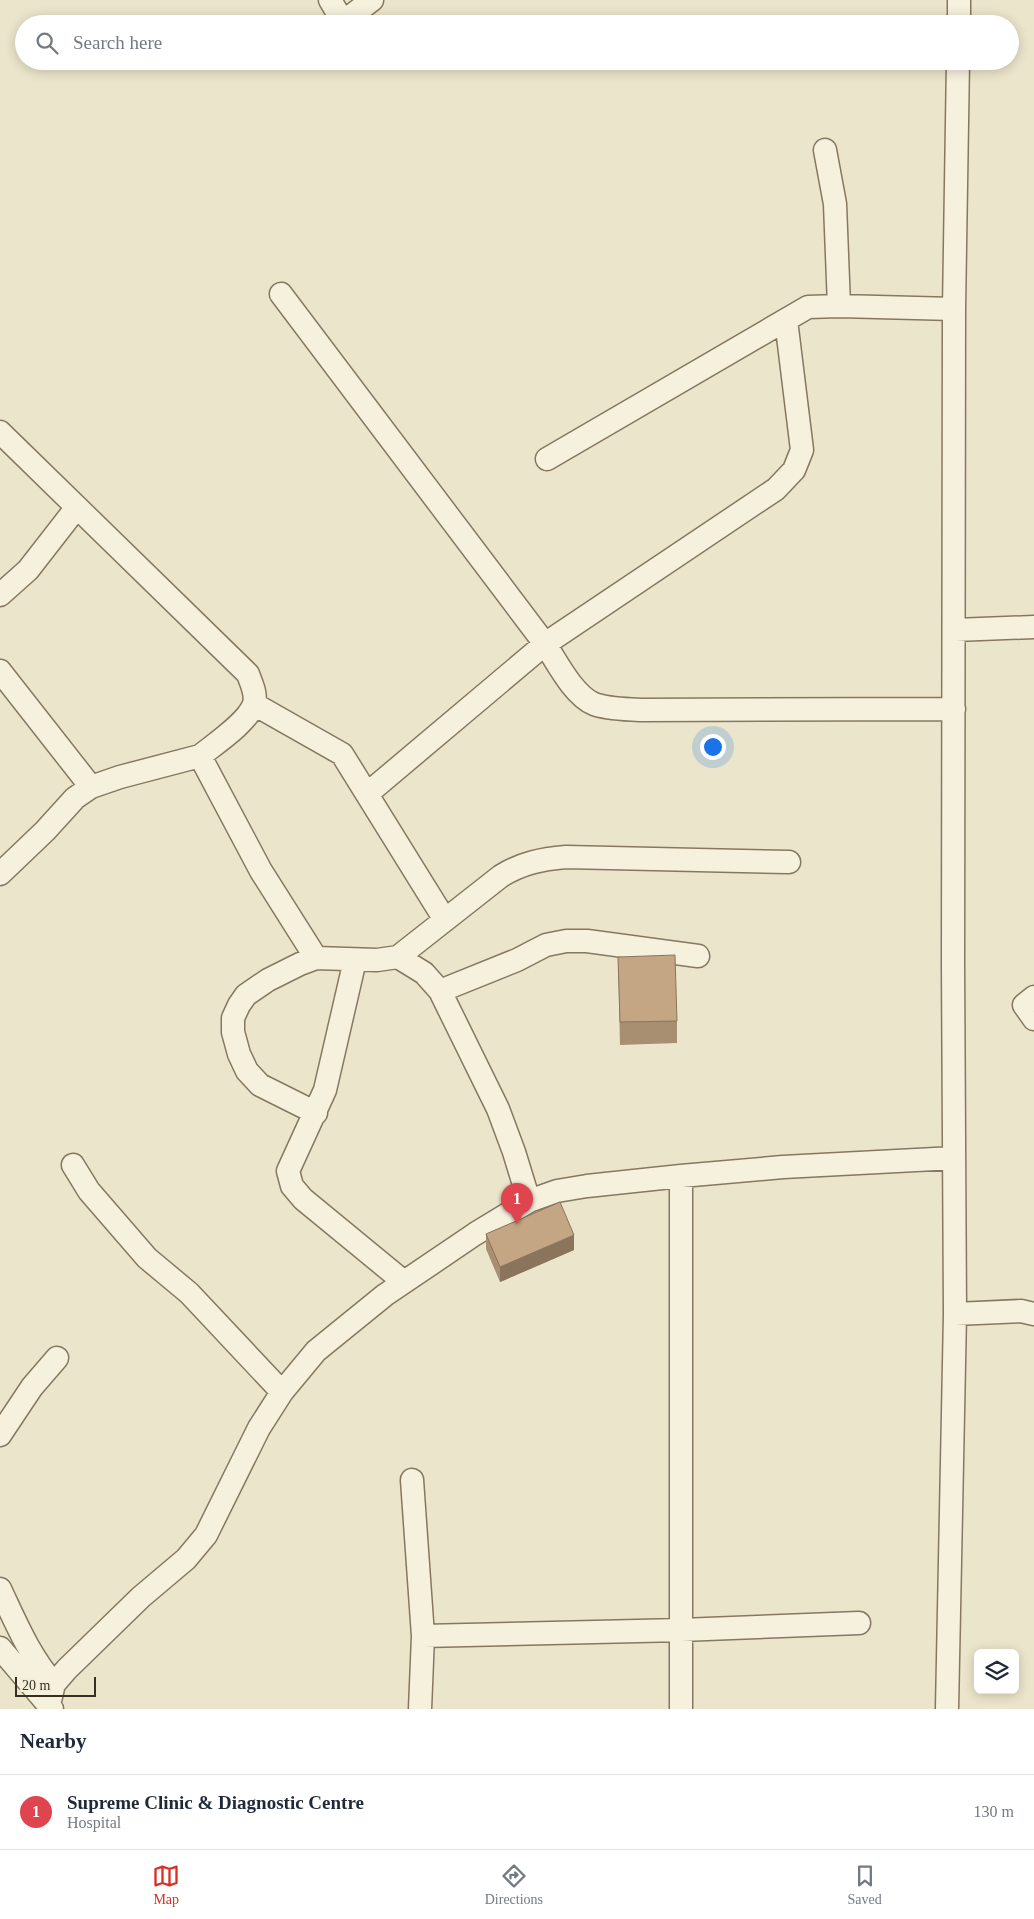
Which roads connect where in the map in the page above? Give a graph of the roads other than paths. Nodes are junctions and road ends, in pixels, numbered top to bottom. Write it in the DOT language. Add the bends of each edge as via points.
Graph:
graph roads {
  1 [pos="330,0"];
  2 [pos="372,0"];
  3 [pos="959,0"];
  4 [pos="339,15"];
  5 [pos="352,15"];
  6 [pos="959,15"];
  7 [pos="958,70"];
  8 [pos="825,150"];
  9 [pos="281,294"];
  10 [pos="838,306"];
  11 [pos="954,309"];
  12 [pos="786,320"];
  13 [pos="0,432"];
  14 [pos="547,459"];
  15 [pos="77,507"];
  16 [pos="0,595"];
  17 [pos="1034,627"];
  18 [pos="954,630"];
  19 [pos="545,644"];
  20 [pos="0,671"];
  21 [pos="254,704"];
  22 [pos="954,709"];
  23 [pos="200,756"];
  24 [pos="91,787"];
  25 [pos="367,794"];
  26 [pos="789,862"];
  27 [pos="0,874"];
  28 [pos="445,920"];
  29 [pos="698,956"];
  30 [pos="398,957"];
  31 [pos="316,958"];
  32 [pos="355,960"];
  33 [pos="440,991"];
  34 [pos="1034,997"];
  35 [pos="1034,1019"];
  36 [pos="316,1113"];
  37 [pos="954,1158"];
  38 [pos="73,1165"];
  39 [pos="681,1176"];
  40 [pos="529,1201"];
  41 [pos="404,1282"];
  42 [pos="954,1314"];
  43 [pos="1034,1314"];
  44 [pos="57,1358"];
  45 [pos="282,1392"];
  46 [pos="0,1435"];
  47 [pos="412,1480"];
  48 [pos="0,1589"];
  49 [pos="859,1624"];
  50 [pos="682,1630"];
  51 [pos="423,1636"];
  52 [pos="0,1648"];
  53 [pos="54,1684"];
  54 [pos="50,1708"];
  55 [pos="420,1709"];
  56 [pos="681,1709"];
  57 [pos="946,1709"];
  1 -- 4 [label="street"];
  2 -- 5 [label="street"];
  3 -- 6 [label="street"];
  7 -- 11 [label="street"];
  8 -- 10 [label="street" via="835,204"];
  9 -- 19 [label="street"];
  10 -- 11 [label="street"];
  10 -- 12 [label="street" via="808,308"];
  11 -- 18 [label="street"];
  12 -- 14 [label="street"];
  12 -- 19 [label="street" via="802,450 794,470 776,489"];
  13 -- 15 [label="street"];
  15 -- 16 [label="street" via="28,570"];
  15 -- 21 [label="street" via="248,674 254,689"];
  17 -- 18 [label="street"];
  18 -- 22 [label="street"];
  19 -- 22 [label="street" via="580,695 594,704 614,708"];
  19 -- 25 [label="street"];
  20 -- 24 [label="street"];
  21 -- 23 [label="street" via="245,717"];
  21 -- 25 [label="street" via="342,754"];
  22 -- 37 [label="street"];
  23 -- 24 [label="street" via="120,776"];
  23 -- 31 [label="street" via="261,871"];
  24 -- 27 [label="street" via="75,798"];
  25 -- 28 [label="street"];
  26 -- 28 [label="street" via="541,859 516,866"];
  28 -- 30 [label="street"];
  29 -- 33 [label="street" via="566,941 546,945"];
  30 -- 32 [label="street"];
  30 -- 33 [label="street" via="424,973"];
  31 -- 32 [label="street"];
  31 -- 36 [label="street" via="280,974 246,995 233,1018 233,1032 247,1071 260,1085"];
  32 -- 36 [label="street"];
  33 -- 40 [label="street" via="498,1109"];
  34 -- 35 [label="street" via="1024,1005"];
  36 -- 41 [label="street" via="288,1171 292,1186 303,1199"];
  37 -- 39 [label="street"];
  37 -- 42 [label="street"];
  38 -- 45 [label="street" via="89,1191 147,1258 189,1293"];
  39 -- 40 [label="street" via="557,1191"];
  39 -- 50 [label="street"];
  40 -- 41 [label="street"];
  41 -- 45 [label="street" via="316,1351"];
  42 -- 43 [label="street" via="1020,1311"];
  42 -- 57 [label="street"];
  44 -- 46 [label="street" via="32,1387"];
  45 -- 53 [label="street" via="259,1428 206,1535 186,1559 141,1597"];
  47 -- 51 [label="street"];
  48 -- 53 [label="street" via="38,1666"];
  49 -- 50 [label="street"];
  50 -- 51 [label="street"];
  50 -- 56 [label="street"];
  51 -- 55 [label="street"];
  52 -- 54 [label="street"];
  53 -- 54 [label="street"];
}
